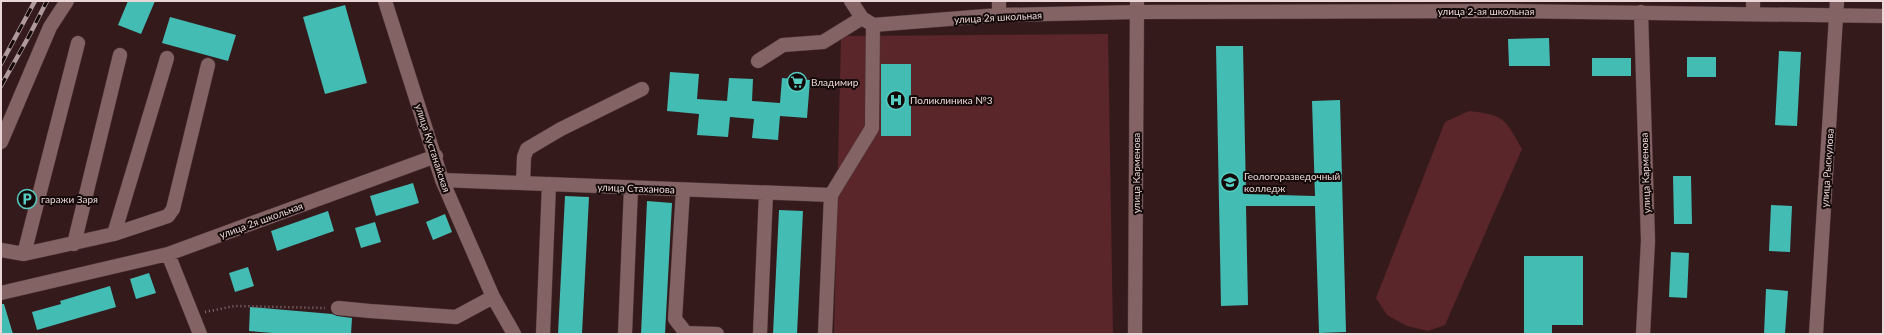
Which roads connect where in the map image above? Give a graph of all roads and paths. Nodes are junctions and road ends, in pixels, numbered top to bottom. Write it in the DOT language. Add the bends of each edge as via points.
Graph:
graph roads {
  1 [pos="67,1"];
  2 [pos="385,1"];
  3 [pos="850,1"];
  4 [pos="999,1"];
  5 [pos="1333,6"];
  6 [pos="1504,6"];
  7 [pos="1620,6"];
  8 [pos="1136,7"];
  9 [pos="1753,7"];
  10 [pos="1837,8"];
  11 [pos="1641,12"];
  12 [pos="999,15"];
  13 [pos="1883,16"];
  14 [pos="867,21"];
  15 [pos="78,43"];
  16 [pos="120,55"];
  17 [pos="168,58"];
  18 [pos="758,61"];
  19 [pos="208,65"];
  20 [pos="642,89"];
  21 [pos="1,142"];
  22 [pos="436,156"];
  23 [pos="442,180"];
  24 [pos="523,183"];
  25 [pos="549,184"];
  26 [pos="631,188"];
  27 [pos="683,190"];
  28 [pos="766,193"];
  29 [pos="831,195"];
  30 [pos="114,234"];
  31 [pos="74,244"];
  32 [pos="1,250"];
  33 [pos="24,254"];
  34 [pos="168,254"];
  35 [pos="1,293"];
  36 [pos="492,297"];
  37 [pos="338,308"];
  38 [pos="193,315"];
  39 [pos="680,332"];
  40 [pos="200,334"];
  41 [pos="514,334"];
  42 [pos="543,334"];
  43 [pos="625,334"];
  44 [pos="718,334"];
  45 [pos="760,334"];
  46 [pos="825,334"];
  47 [pos="1135,334"];
  48 [pos="1643,334"];
  49 [pos="1816,334"];
  1 -- 21 [label="street" via="50,27"];
  2 -- 22 [label="street, улица Кустанайская"];
  3 -- 14 [label="street"];
  4 -- 12 [label="street"];
  5 -- 6 [label="street, улица 2-ая школьная"];
  5 -- 8 [label="street, улица 2-ая школьная"];
  6 -- 7 [label="street, улица 2-ая школьная"];
  7 -- 11 [label="street, улица 2-ая школьная"];
  8 -- 12 [label="street, улица 2я школьная"];
  8 -- 47 [label="street, улица Карменова"];
  9 -- 10 [label="street, улица 2-ая школьная"];
  9 -- 11 [label="street, улица 2-ая школьная"];
  10 -- 13 [label="street, улица 2-ая школьная"];
  10 -- 49 [label="street, улица Рыскулова"];
  11 -- 48 [label="street, улица Карменова" via="1648,241"];
  12 -- 14 [label="street, улица 2я школьная"];
  14 -- 18 [label="street" via="823,42 783,45"];
  14 -- 29 [label="street" via="872,128"];
  15 -- 33 [label="street"];
  16 -- 31 [label="street"];
  17 -- 30 [label="street"];
  19 -- 30 [label="street" via="173,209 168,216"];
  20 -- 24 [label="street" via="561,129 527,149 524,157"];
  22 -- 23 [label="street, улица Кустанайская"];
  22 -- 34 [label="street, улица 2я школьная"];
  23 -- 24 [label="street, улица Стаханова"];
  23 -- 36 [label="street, улица Кустанайская"];
  24 -- 25 [label="street, улица Стаханова"];
  25 -- 26 [label="street, улица Стаханова"];
  25 -- 42 [label="street"];
  26 -- 27 [label="street, улица Стаханова"];
  26 -- 43 [label="street"];
  27 -- 28 [label="street, улица Стаханова"];
  27 -- 39 [label="street" via="675,319"];
  28 -- 29 [label="street, улица Стаханова"];
  28 -- 45 [label="street"];
  29 -- 46 [label="street"];
  30 -- 31 [label="street"];
  31 -- 33 [label="street"];
  32 -- 33 [label="street"];
  34 -- 35 [label="street, улица 2я школьная"];
  34 -- 38 [label="street"];
  36 -- 37 [label="street" via="456,317"];
  36 -- 41 [label="street, улица Кустанайская"];
  37 -- 38 [label="path" via="235,306"];
  38 -- 40 [label="street"];
  39 -- 44 [label="street"];
}
